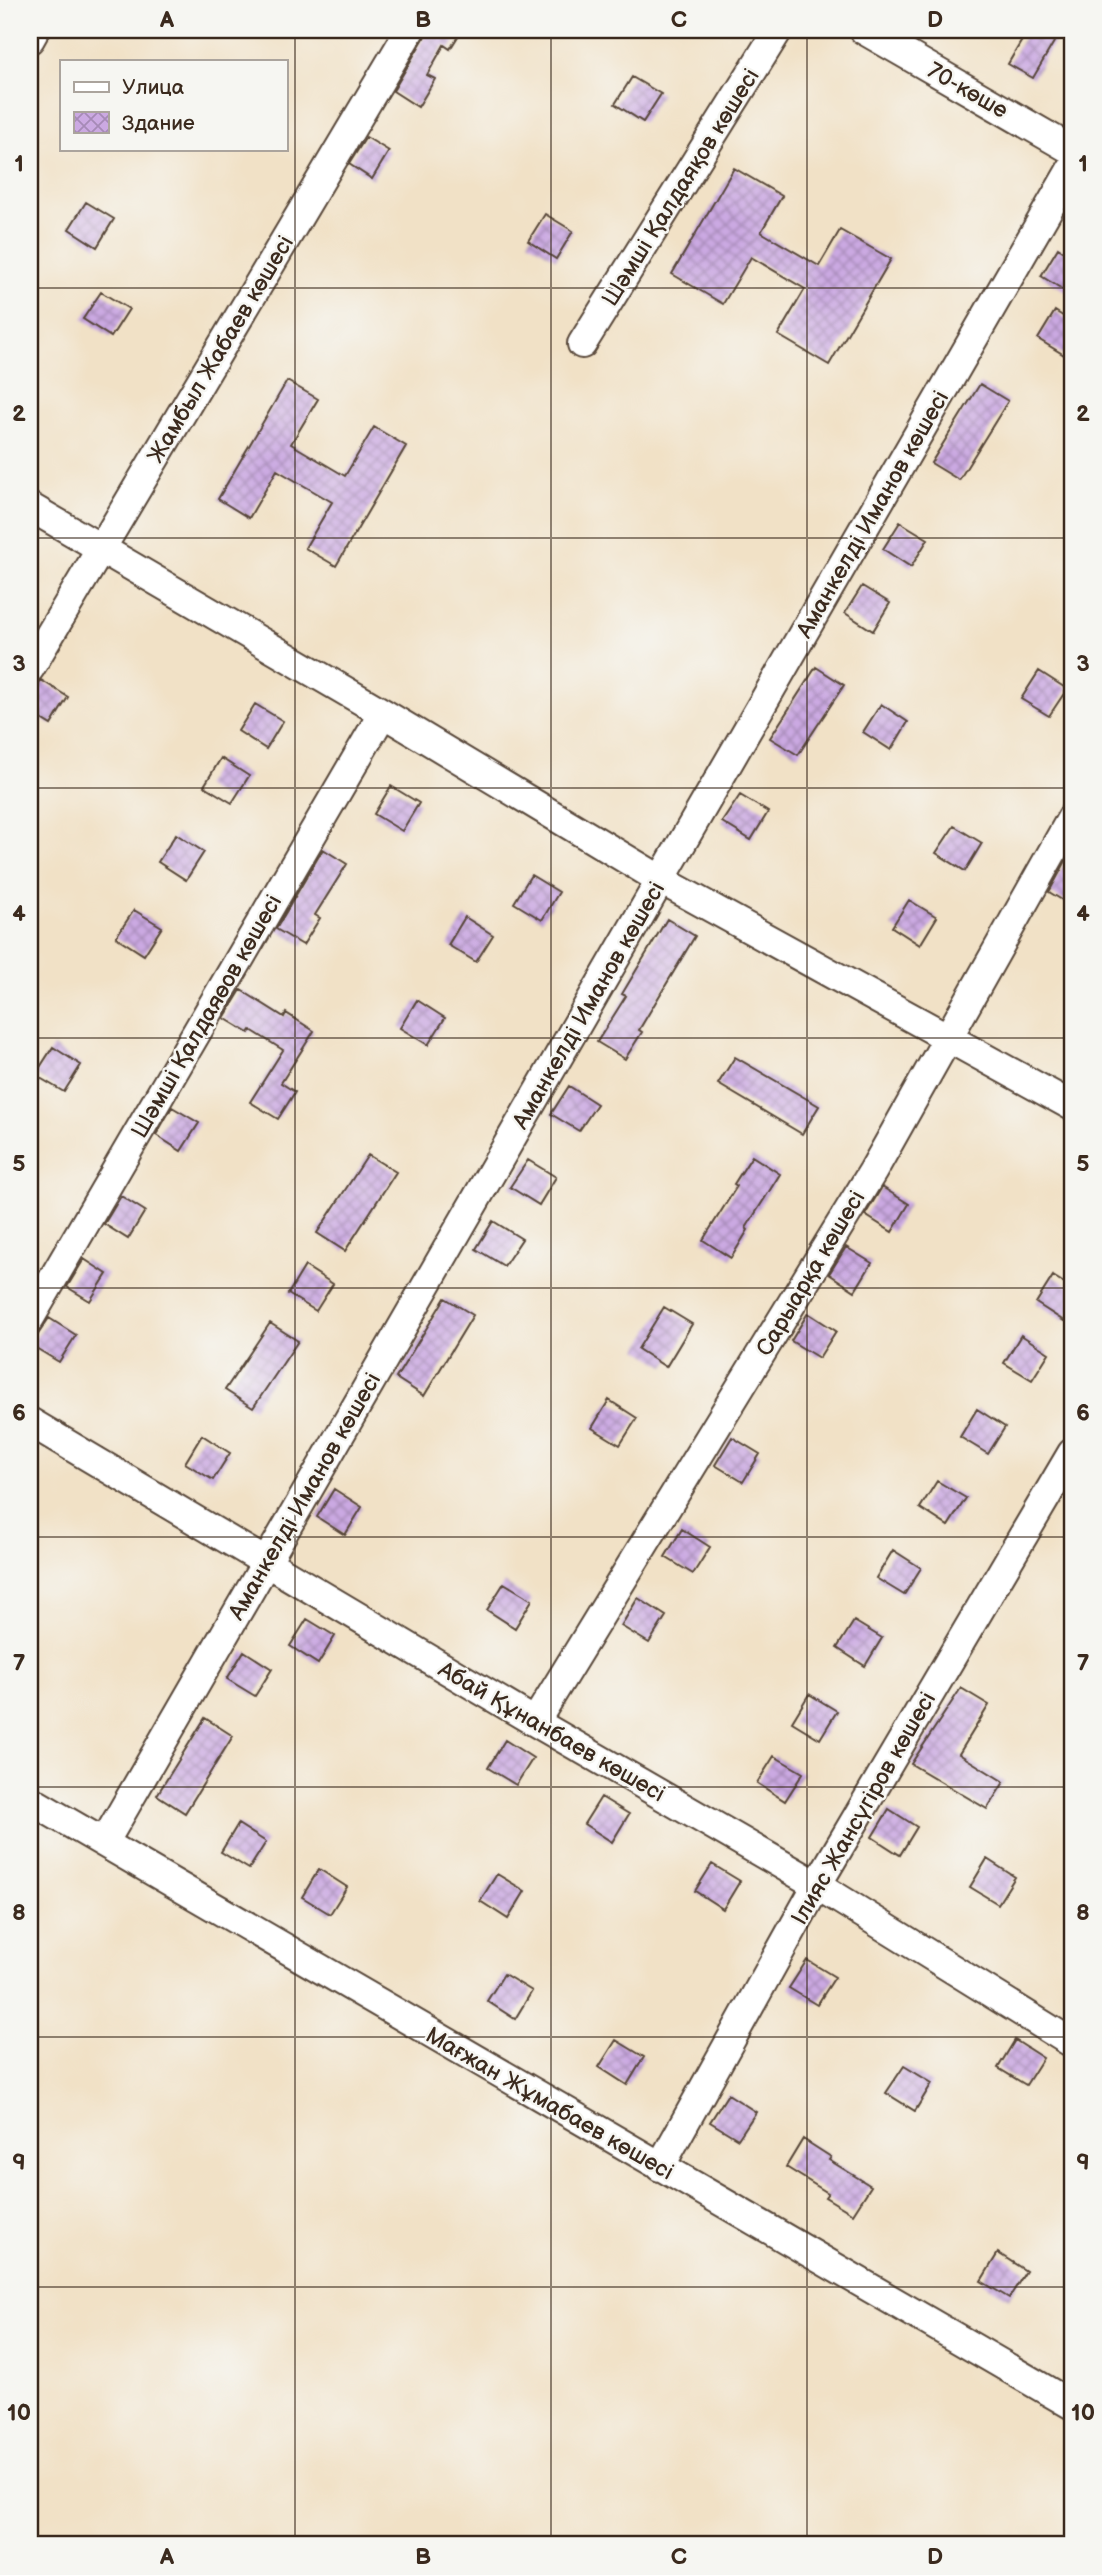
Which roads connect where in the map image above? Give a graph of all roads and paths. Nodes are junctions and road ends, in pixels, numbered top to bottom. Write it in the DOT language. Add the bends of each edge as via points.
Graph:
graph roads {
  1 [pos="35,30"];
  2 [pos="410,30"];
  3 [pos="778,30"];
  4 [pos="864,30"];
  5 [pos="30,39"];
  6 [pos="1072,150"];
  7 [pos="1072,167"];
  8 [pos="582,344"];
  9 [pos="30,507"];
  10 [pos="101,548"];
  11 [pos="30,668"];
  12 [pos="383,713"];
  13 [pos="1072,817"];
  14 [pos="661,880"];
  15 [pos="948,1039"];
  16 [pos="1072,1106"];
  17 [pos="30,1318"];
  18 [pos="30,1422"];
  19 [pos="1072,1453"];
  20 [pos="265,1562"];
  21 [pos="535,1722"];
  22 [pos="30,1800"];
  23 [pos="104,1843"];
  24 [pos="817,1885"];
  25 [pos="1072,2043"];
  26 [pos="660,2168"];
  27 [pos="1072,2405"];
  1 -- 5 [label="street"];
  2 -- 10 [label="street, Жамбыл Жабаев көшесі"];
  3 -- 8 [label="street, Шәмші Қалдаяқов көшесі"];
  4 -- 6 [label="street, 70-көше"];
  7 -- 14 [label="street, Аманкелді Иманов көшесі"];
  9 -- 10 [label="street"];
  10 -- 11 [label="street, Жамбыл Жабаев көшесі"];
  10 -- 12 [label="street"];
  12 -- 14 [label="street"];
  12 -- 17 [label="street, Шәмші Қалдаяөов көшесі"];
  13 -- 15 [label="street, Сарыарқа көшесі"];
  14 -- 15 [label="street"];
  14 -- 20 [label="street, Аманкелді Иманов көшесі"];
  15 -- 16 [label="street"];
  15 -- 21 [label="street, Сарыарқа көшесі" via="873,1171"];
  18 -- 20 [label="street, Абай Құнанбаев көшесі"];
  19 -- 24 [label="street, Ілияс Жансүгіров көшесі"];
  20 -- 21 [label="street, Абай Құнанбаев көшесі"];
  20 -- 23 [label="street, Аманкелді Иманов көшесі"];
  21 -- 24 [label="street, Абай Құнанбаев көшесі"];
  22 -- 23 [label="street, Мағжан Жұмабаев көшесі"];
  23 -- 26 [label="street, Мағжан Жұмабаев көшесі"];
  24 -- 25 [label="street, Абай Құнанбаев көшесі"];
  24 -- 26 [label="street, Ілияс Жансүгіров көшесі"];
  26 -- 27 [label="street, Мағжан Жұмабаев көшесі"];
}
